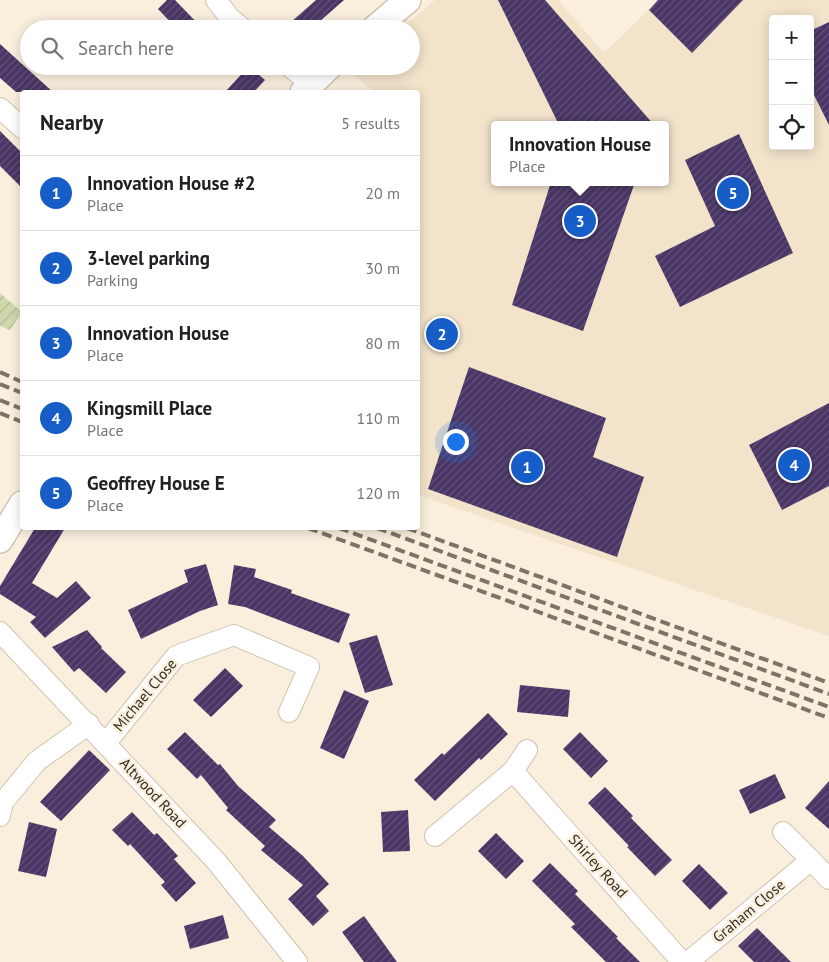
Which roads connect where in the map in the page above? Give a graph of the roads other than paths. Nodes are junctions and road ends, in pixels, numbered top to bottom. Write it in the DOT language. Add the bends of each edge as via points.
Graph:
graph roads {
  1 [pos="216,0"];
  2 [pos="408,0"];
  3 [pos="232,20"];
  4 [pos="385,20"];
  5 [pos="296,75"];
  6 [pos="321,75"];
  7 [pos="307,88"];
  8 [pos="0,108"];
  9 [pos="20,126"];
  10 [pos="20,507"];
  11 [pos="0,540"];
  12 [pos="0,632"];
  13 [pos="289,712"];
  14 [pos="89,724"];
  15 [pos="106,743"];
  16 [pos="527,750"];
  17 [pos="513,771"];
  18 [pos="0,816"];
  19 [pos="783,832"];
  20 [pos="435,836"];
  21 [pos="811,860"];
  22 [pos="829,879"];
  23 [pos="297,962"];
  24 [pos="682,962"];
  25 [pos="688,962"];
  1 -- 3 [label="street"];
  2 -- 4 [label="street"];
  5 -- 7 [label="street"];
  6 -- 7 [label="street"];
  8 -- 9 [label="street"];
  10 -- 11 [label="street"];
  12 -- 14 [label="street, Altwood Road"];
  13 -- 15 [label="street, Michael Close" via="309,667 234,635 176,656"];
  14 -- 15 [label="street, Altwood Road"];
  14 -- 18 [label="street" via="37,761 3,802"];
  15 -- 23 [label="street, Altwood Road" via="216,861"];
  16 -- 17 [label="street"];
  17 -- 20 [label="street"];
  17 -- 24 [label="street, Shirley Road"];
  19 -- 21 [label="street"];
  21 -- 22 [label="street"];
  21 -- 25 [label="street, Graham Close"];
}
